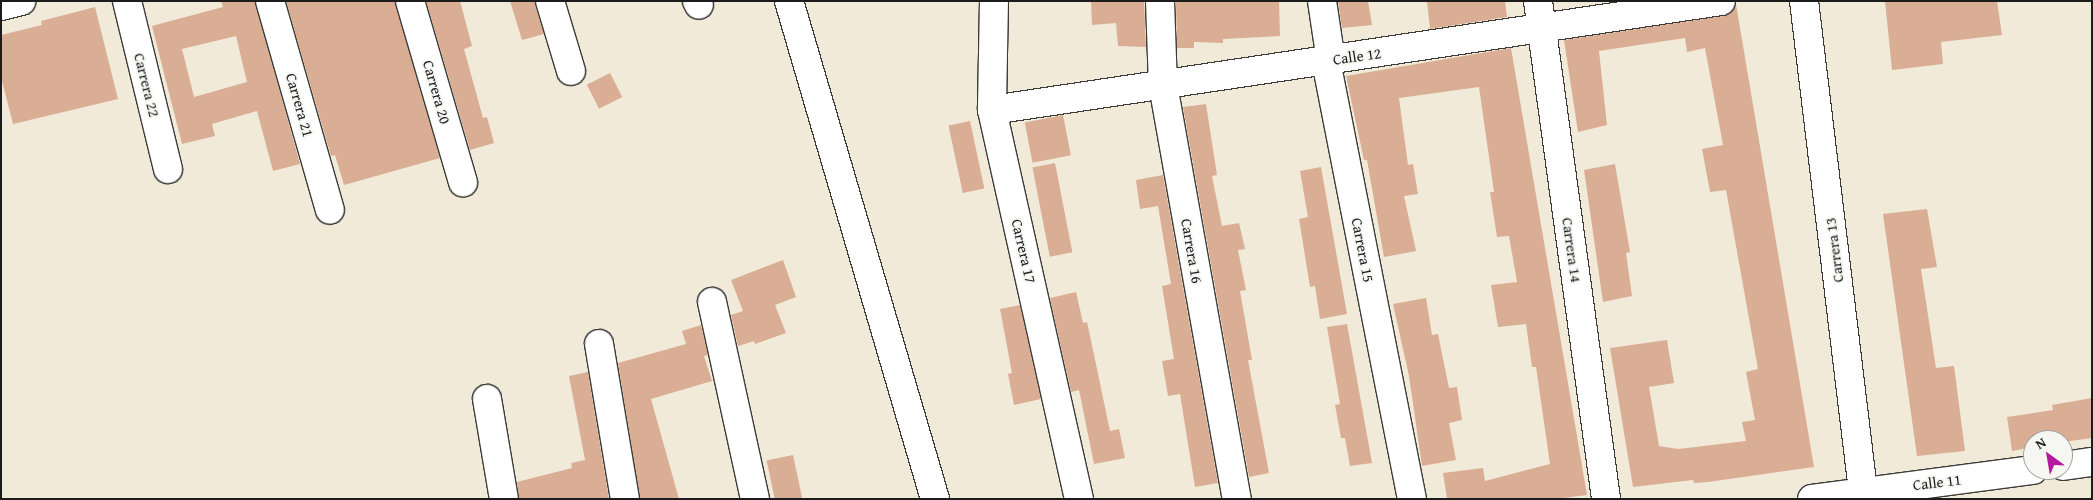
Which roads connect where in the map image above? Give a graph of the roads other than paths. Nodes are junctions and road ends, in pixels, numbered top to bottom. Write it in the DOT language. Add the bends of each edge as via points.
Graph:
graph roads {
  1 [pos="21,1"];
  2 [pos="127,1"];
  3 [pos="270,1"];
  4 [pos="410,1"];
  5 [pos="550,1"];
  6 [pos="789,1"];
  7 [pos="994,1"];
  8 [pos="1160,1"];
  9 [pos="1322,1"];
  10 [pos="1538,1"];
  11 [pos="1721,1"];
  12 [pos="1804,1"];
  13 [pos="1,6"];
  14 [pos="1542,28"];
  15 [pos="1326,60"];
  16 [pos="571,71"];
  17 [pos="1163,85"];
  18 [pos="992,110"];
  19 [pos="168,169"];
  20 [pos="464,182"];
  21 [pos="330,210"];
  22 [pos="712,302"];
  23 [pos="599,344"];
  24 [pos="487,399"];
  25 [pos="2092,462"];
  26 [pos="2073,465"];
  27 [pos="2023,471"];
  28 [pos="1863,495"];
  29 [pos="504,499"];
  30 [pos="626,499"];
  31 [pos="755,499"];
  32 [pos="935,499"];
  33 [pos="1079,499"];
  34 [pos="1236,499"];
  35 [pos="1412,499"];
  36 [pos="1606,499"];
  37 [pos="1812,499"];
  1 -- 13 [label="street"];
  2 -- 19 [label="street, Carrera 22"];
  3 -- 21 [label="street, Carrera 21"];
  4 -- 20 [label="street, Carrera 20"];
  5 -- 16 [label="street"];
  6 -- 32 [label="street"];
  7 -- 18 [label="street, Carrera 17"];
  8 -- 17 [label="street, Carrera 16"];
  9 -- 15 [label="street, Carrera 15" via="1329,48"];
  10 -- 14 [label="street, Carrera 14"];
  11 -- 14 [label="street, Calle 12"];
  12 -- 28 [label="street, Carrera 13"];
  14 -- 15 [label="street, Calle 12"];
  14 -- 36 [label="street, Carrera 14"];
  15 -- 17 [label="street, Calle 12"];
  15 -- 35 [label="street, Carrera 15"];
  17 -- 18 [label="street, Calle 12"];
  17 -- 34 [label="street, Carrera 16"];
  18 -- 33 [label="street, Carrera 17"];
  22 -- 31 [label="street"];
  23 -- 30 [label="street"];
  24 -- 29 [label="street"];
  25 -- 26 [label="street"];
  27 -- 28 [label="street, Calle 11"];
  28 -- 37 [label="street, Calle 11"];
}
